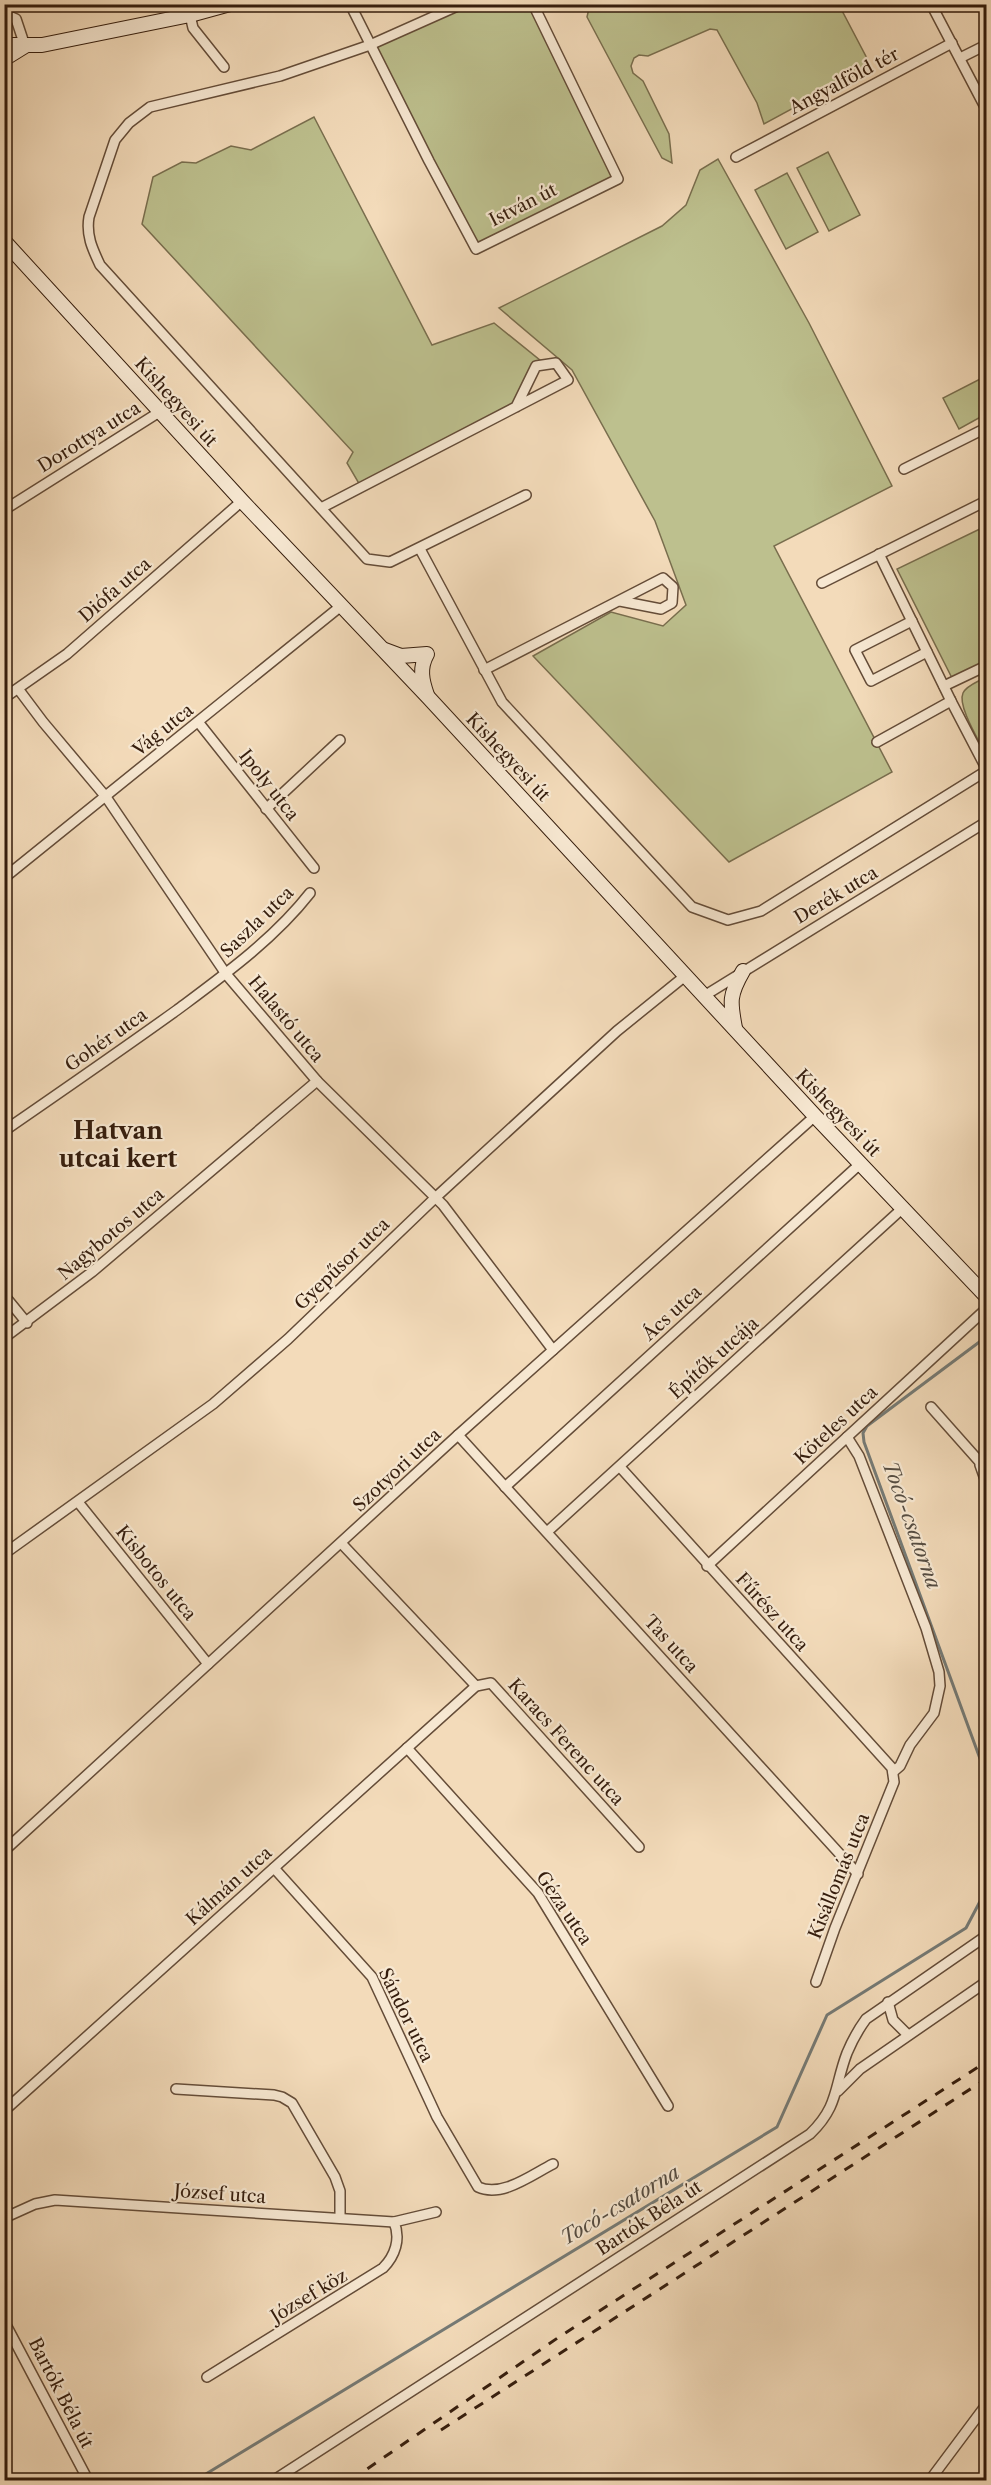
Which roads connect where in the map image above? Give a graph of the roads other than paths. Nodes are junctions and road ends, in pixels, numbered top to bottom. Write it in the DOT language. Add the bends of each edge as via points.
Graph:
graph roads {
  1 [pos="230,4"];
  2 [pos="350,4"];
  3 [pos="462,4"];
  4 [pos="533,4"];
  5 [pos="931,4"];
  6 [pos="212,7"];
  7 [pos="4,14"];
  8 [pos="190,15"];
  9 [pos="952,43"];
  10 [pos="4,45"];
  11 [pos="370,45"];
  12 [pos="26,46"];
  13 [pos="987,51"];
  14 [pos="960,58"];
  15 [pos="4,59"];
  16 [pos="224,67"];
  17 [pos="987,109"];
  18 [pos="736,157"];
  19 [pos="4,241"];
  20 [pos="516,407"];
  21 [pos="161,411"];
  22 [pos="987,428"];
  23 [pos="904,469"];
  24 [pos="526,495"];
  25 [pos="242,501"];
  26 [pos="987,501"];
  27 [pos="321,508"];
  28 [pos="4,510"];
  29 [pos="420,549"];
  30 [pos="879,554"];
  31 [pos="822,583"];
  32 [pos="620,601"];
  33 [pos="341,606"];
  34 [pos="912,621"];
  35 [pos="382,648"];
  36 [pos="927,652"];
  37 [pos="987,666"];
  38 [pos="484,670"];
  39 [pos="944,686"];
  40 [pos="19,690"];
  41 [pos="428,697"];
  42 [pos="4,698"];
  43 [pos="951,701"];
  44 [pos="198,723"];
  45 [pos="340,740"];
  46 [pos="877,742"];
  47 [pos="987,769"];
  48 [pos="106,797"];
  49 [pos="267,808"];
  50 [pos="987,822"];
  51 [pos="314,868"];
  52 [pos="4,878"];
  53 [pos="310,893"];
  54 [pos="704,912"];
  55 [pos="743,971"];
  56 [pos="226,974"];
  57 [pos="685,976"];
  58 [pos="704,996"];
  59 [pos="735,1030"];
  60 [pos="317,1081"];
  61 [pos="815,1116"];
  62 [pos="4,1131"];
  63 [pos="861,1163"];
  64 [pos="435,1198"];
  65 [pos="904,1208"];
  66 [pos="4,1295"];
  67 [pos="987,1296"];
  68 [pos="987,1309"];
  69 [pos="27,1323"];
  70 [pos="4,1338"];
  71 [pos="553,1350"];
  72 [pos="931,1407"];
  73 [pos="458,1435"];
  74 [pos="847,1437"];
  75 [pos="978,1460"];
  76 [pos="620,1467"];
  77 [pos="987,1469"];
  78 [pos="987,1482"];
  79 [pos="505,1487"];
  80 [pos="78,1502"];
  81 [pos="547,1532"];
  82 [pos="341,1543"];
  83 [pos="4,1554"];
  84 [pos="707,1566"];
  85 [pos="208,1664"];
  86 [pos="476,1686"];
  87 [pos="407,1748"];
  88 [pos="893,1772"];
  89 [pos="639,1847"];
  90 [pos="4,1851"];
  91 [pos="274,1868"];
  92 [pos="858,1874"];
  93 [pos="987,1936"];
  94 [pos="816,1982"];
  95 [pos="987,1982"];
  96 [pos="888,2002"];
  97 [pos="908,2035"];
  98 [pos="176,2089"];
  99 [pos="836,2092"];
  100 [pos="668,2106"];
  101 [pos="4,2111"];
  102 [pos="553,2164"];
  103 [pos="436,2212"];
  104 [pos="4,2218"];
  105 [pos="340,2218"];
  106 [pos="394,2222"];
  107 [pos="4,2321"];
  108 [pos="207,2377"];
  109 [pos="987,2405"];
  110 [pos="88,2481"];
  111 [pos="274,2481"];
  112 [pos="930,2481"];
  1 -- 6 [label="street"];
  2 -- 11 [label="street, István út"];
  3 -- 11 [label="street"];
  4 -- 11 [label="street, István út" via="618,179 476,249"];
  5 -- 9 [label="street"];
  6 -- 8 [label="street"];
  7 -- 12 [label="street" via="16,19"];
  8 -- 12 [label="street"];
  8 -- 16 [label="street" via="193,28"];
  9 -- 14 [label="street"];
  9 -- 18 [label="street, Angyalföld tér"];
  10 -- 12 [label="street"];
  11 -- 27 [label="street, Kishegyesi út" via="280,76 150,107 115,140 87,228 89,243 100,265"];
  12 -- 15 [label="street"];
  13 -- 14 [label="street" via="984,46"];
  14 -- 17 [label="street"];
  19 -- 21 [label="street, Kishegyesi út"];
  20 -- 20 [label="street" via="568,380 556,363 537,366"];
  20 -- 27 [label="street"];
  21 -- 25 [label="street, Kishegyesi út"];
  21 -- 28 [label="street, Dorottya utca"];
  22 -- 23 [label="street"];
  24 -- 29 [label="street, Kishegyesi út"];
  25 -- 33 [label="street, Kishegyesi út"];
  25 -- 40 [label="street, Diófa utca" via="67,654"];
  26 -- 30 [label="street"];
  27 -- 29 [label="street, Kishegyesi út" via="367,559 390,562"];
  29 -- 38 [label="street, Kishegyesi út"];
  30 -- 31 [label="street"];
  30 -- 34 [label="street"];
  32 -- 32 [label="street" via="663,578 674,587 672,603 661,609"];
  32 -- 38 [label="street"];
  33 -- 35 [label="street, Kishegyesi út"];
  33 -- 44 [label="street, Vág utca"];
  34 -- 36 [label="street"];
  34 -- 36 [label="street" via="855,650 871,681"];
  35 -- 41 [label="street, Kishegyesi út"];
  35 -- 41 [label="street" via="401,656 427,654 422,681"];
  36 -- 39 [label="street"];
  37 -- 39 [label="street"];
  38 -- 54 [label="street, Kishegyesi út" via="502,702 692,908"];
  39 -- 43 [label="street, Derék utca"];
  40 -- 42 [label="street, Diófa utca"];
  40 -- 48 [label="street, Halastó utca"];
  41 -- 57 [label="street, Kishegyesi út"];
  43 -- 46 [label="street"];
  43 -- 47 [label="street, Derék utca"];
  44 -- 48 [label="street, Vág utca"];
  44 -- 49 [label="street, Ipoly utca"];
  45 -- 49 [label="street"];
  47 -- 54 [label="street, Derék utca" via="761,911 728,920"];
  48 -- 52 [label="street, Vág utca"];
  48 -- 56 [label="street, Halastó utca"];
  49 -- 51 [label="street, Ipoly utca"];
  50 -- 55 [label="street, Derék utca"];
  53 -- 56 [label="street, Saszla utca" via="294,914"];
  55 -- 58 [label="street, Derék utca"];
  55 -- 59 [label="street" via="730,999"];
  56 -- 60 [label="street, Halastó utca"];
  56 -- 62 [label="street, Gohér utca"];
  57 -- 58 [label="street, Kishegyesi út"];
  57 -- 64 [label="street, Gyepűsor utca" via="617,1031"];
  58 -- 59 [label="street, Kishegyesi út"];
  59 -- 61 [label="street, Kishegyesi út"];
  60 -- 64 [label="street, Halastó utca"];
  60 -- 69 [label="street, Nagybotos utca"];
  61 -- 63 [label="street, Kishegyesi út"];
  61 -- 71 [label="street, Szotyori utca"];
  63 -- 65 [label="street, Kishegyesi út"];
  63 -- 79 [label="street, Ács utca"];
  64 -- 71 [label="street, Halastó utca"];
  64 -- 80 [label="street, Gyepűsor utca" via="288,1339 213,1404"];
  65 -- 67 [label="street, Kishegyesi út"];
  65 -- 76 [label="street, Építők utcája"];
  66 -- 69 [label="street"];
  68 -- 74 [label="street, Köteles utca"];
  69 -- 70 [label="street, Nagybotos utca"];
  71 -- 73 [label="street, Szotyori utca"];
  72 -- 75 [label="street"];
  73 -- 79 [label="street, Tas utca"];
  73 -- 82 [label="street, Szotyori utca"];
  74 -- 84 [label="street, Köteles utca"];
  74 -- 88 [label="street" via="859,1455 926,1628 939,1672 934,1713"];
  75 -- 77 [label="street"];
  75 -- 78 [label="street"];
  76 -- 81 [label="street, Építők utcája"];
  76 -- 84 [label="street, Fűrész utca"];
  79 -- 81 [label="street, Tas utca"];
  80 -- 83 [label="street, Gyepűsor utca"];
  80 -- 85 [label="street, Kisbotos utca"];
  81 -- 92 [label="street, Tas utca"];
  82 -- 85 [label="street, Szotyori utca"];
  82 -- 86 [label="street, Karacs Ferenc utca"];
  84 -- 88 [label="street, Fűrész utca"];
  85 -- 90 [label="street, Szotyori utca"];
  86 -- 87 [label="street, Kálmán utca"];
  86 -- 89 [label="street, Karacs Ferenc utca" via="491,1683"];
  87 -- 91 [label="street, Kálmán utca"];
  87 -- 100 [label="street, Géza utca" via="538,1893"];
  88 -- 92 [label="street, Kisállomás utca" via="894,1782"];
  91 -- 101 [label="street, Kálmán utca"];
  91 -- 102 [label="street, Sándor utca" via="372,1977 429,2101 478,2187 486,2191 508,2187"];
  92 -- 94 [label="street, Kisállomás utca"];
  93 -- 96 [label="street, Bartók Béla út"];
  95 -- 97 [label="street"];
  96 -- 97 [label="street" via="893,2020"];
  96 -- 99 [label="street, Bartók Béla út" via="866,2019 855,2036"];
  97 -- 99 [label="street" via="860,2069"];
  98 -- 105 [label="street" via="274,2095 292,2103 335,2177 340,2191"];
  99 -- 111 [label="street, Bartók Béla út" via="823,2121 810,2134"];
  103 -- 106 [label="street, József utca"];
  104 -- 105 [label="street, József utca" via="55,2200"];
  105 -- 106 [label="street, József utca"];
  106 -- 108 [label="street, József köz" via="394,2255 383,2268"];
  107 -- 110 [label="street, Bartók Béla út"];
  109 -- 112 [label="street"];
}
